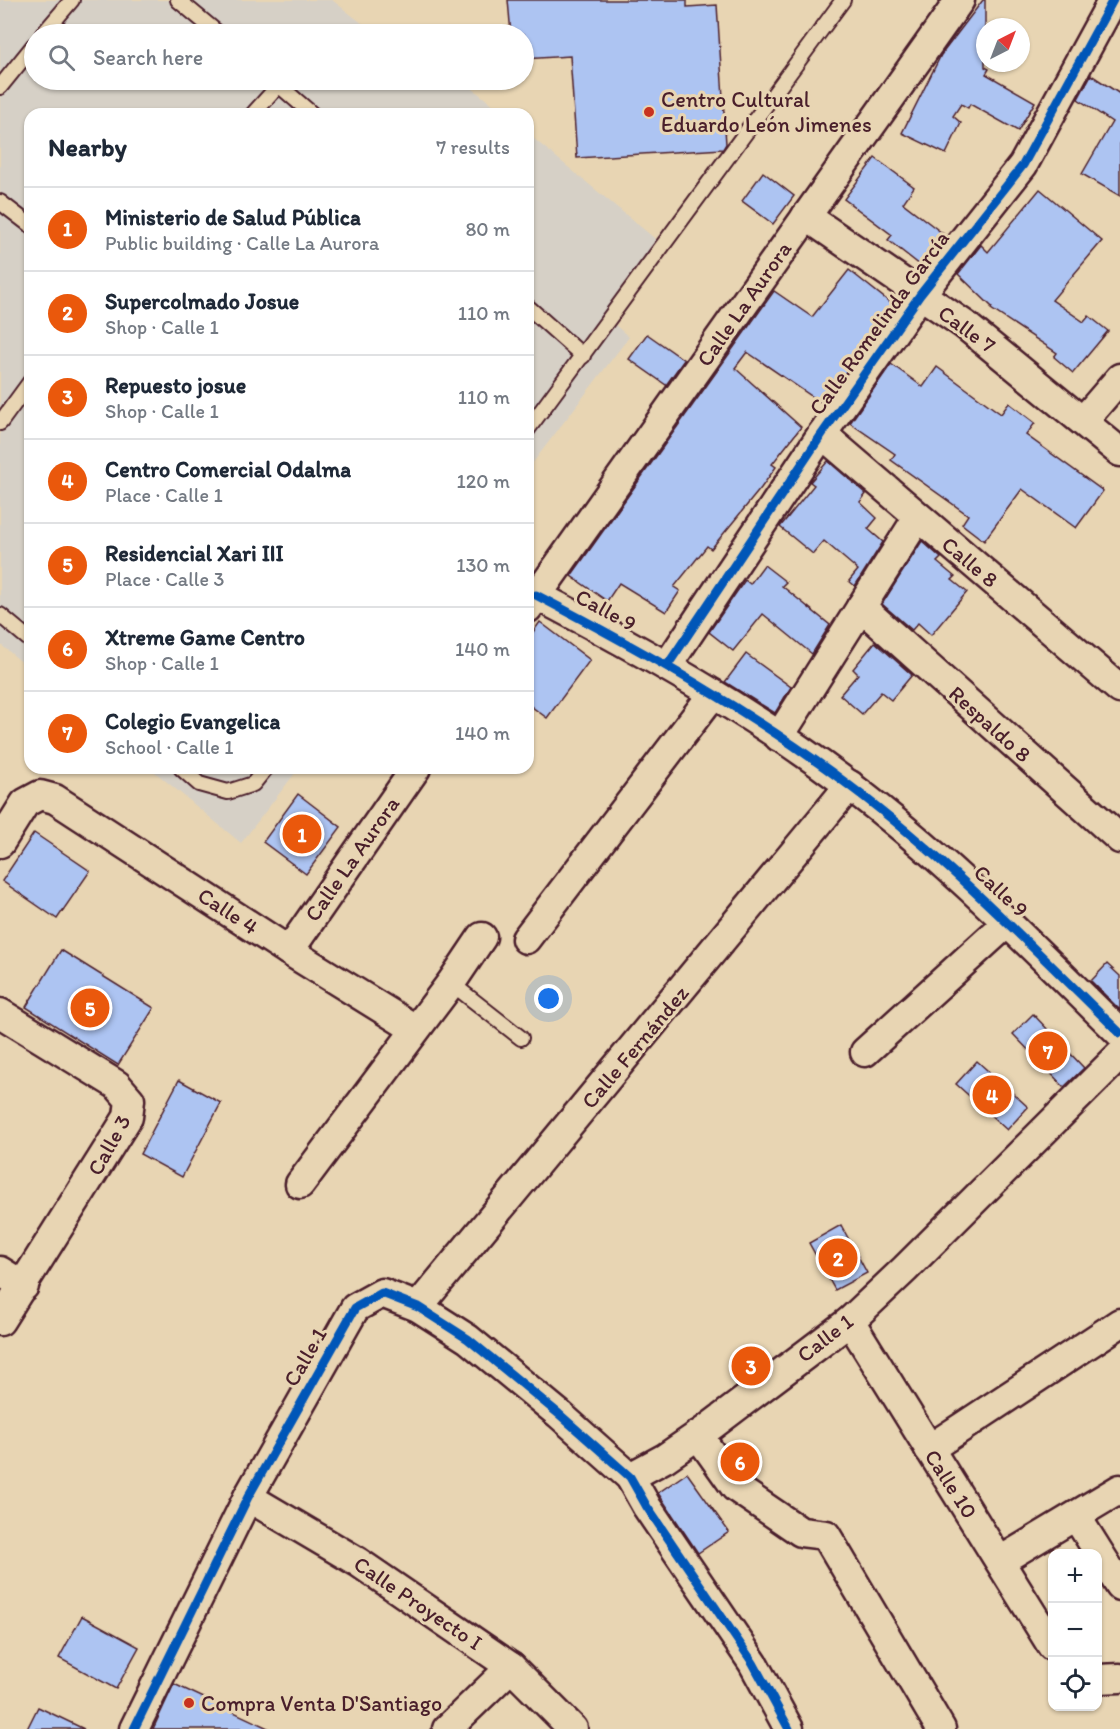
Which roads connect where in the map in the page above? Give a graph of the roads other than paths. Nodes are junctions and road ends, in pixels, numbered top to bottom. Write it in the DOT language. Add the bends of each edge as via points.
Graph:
graph roads {
  1 [pos="72,0"];
  2 [pos="178,0"];
  3 [pos="843,0"];
  4 [pos="960,0"];
  5 [pos="1113,0"];
  6 [pos="52,24"];
  7 [pos="207,24"];
  8 [pos="24,57"];
  9 [pos="0,87"];
  10 [pos="270,90"];
  11 [pos="285,90"];
  12 [pos="257,108"];
  13 [pos="305,108"];
  14 [pos="0,202"];
  15 [pos="806,216"];
  16 [pos="24,220"];
  17 [pos="920,296"];
  18 [pos="534,312"];
  19 [pos="583,356"];
  20 [pos="1120,378"];
  21 [pos="24,390"];
  22 [pos="534,421"];
  23 [pos="1083,421"];
  24 [pos="0,423"];
  25 [pos="822,434"];
  26 [pos="1120,452"];
  27 [pos="918,517"];
  28 [pos="534,598"];
  29 [pos="534,602"];
  30 [pos="861,607"];
  31 [pos="0,615"];
  32 [pos="24,635"];
  33 [pos="668,666"];
  34 [pos="1120,689"];
  35 [pos="713,694"];
  36 [pos="779,737"];
  37 [pos="188,774"];
  38 [pos="261,774"];
  39 [pos="412,774"];
  40 [pos="850,785"];
  41 [pos="1120,839"];
  42 [pos="0,843"];
  43 [pos="1007,923"];
  44 [pos="482,937"];
  45 [pos="526,939"];
  46 [pos="288,951"];
  47 [pos="451,983"];
  48 [pos="0,1013"];
  49 [pos="415,1029"];
  50 [pos="1120,1033"];
  51 [pos="521,1038"];
  52 [pos="865,1052"];
  53 [pos="1120,1055"];
  54 [pos="300,1184"];
  55 [pos="12,1279"];
  56 [pos="418,1307"];
  57 [pos="0,1321"];
  58 [pos="849,1321"];
  59 [pos="1120,1323"];
  60 [pos="698,1435"];
  61 [pos="928,1449"];
  62 [pos="630,1477"];
  63 [pos="1120,1489"];
  64 [pos="248,1497"];
  65 [pos="1076,1516"];
  66 [pos="1000,1561"];
  67 [pos="1120,1586"];
  68 [pos="1048,1638"];
  69 [pos="511,1667"];
  70 [pos="1120,1678"];
  71 [pos="1102,1679"];
  72 [pos="134,1729"];
  73 [pos="447,1729"];
  74 [pos="573,1729"];
  75 [pos="789,1729"];
  76 [pos="941,1729"];
  1 -- 6 [label="lane"];
  2 -- 7 [label="lane"];
  3 -- 19 [label="lane"];
  4 -- 15 [label="street, Calle La Aurora"];
  5 -- 17 [label="street, Calle Romelinda García" via="1023,165"];
  8 -- 9 [label="lane"];
  10 -- 12 [label="lane"];
  11 -- 13 [label="lane"];
  14 -- 16 [label="lane"];
  15 -- 17 [label="street, Calle 7"];
  15 -- 28 [label="street, Calle La Aurora"];
  17 -- 23 [label="street, Calle 7" via="965,325"];
  17 -- 25 [label="street, Calle Romelinda García"];
  18 -- 19 [label="lane"];
  19 -- 22 [label="lane"];
  20 -- 23 [label="street"];
  21 -- 24 [label="lane"];
  23 -- 26 [label="street, Calle 7"];
  25 -- 27 [label="street, Calle 8"];
  25 -- 33 [label="street, Calle Romelinda García"];
  27 -- 30 [label="street"];
  27 -- 34 [label="street, Calle 8"];
  29 -- 33 [label="street, Calle 9"];
  30 -- 36 [label="street"];
  30 -- 41 [label="street, Respaldo 8"];
  31 -- 32 [label="lane"];
  33 -- 35 [label="street, Calle 9"];
  35 -- 36 [label="street, Calle 9"];
  35 -- 45 [label="street"];
  36 -- 40 [label="street, Calle 9"];
  37 -- 38 [label="lane" via="199,784 228,792 253,784"];
  39 -- 46 [label="street, Calle La Aurora"];
  40 -- 43 [label="street, Calle 9"];
  40 -- 56 [label="street, Calle Fernández"];
  42 -- 46 [label="street, Calle 4" via="25,803 40,795 55,799"];
  43 -- 50 [label="street, Calle 9"];
  43 -- 52 [label="street"];
  44 -- 47 [label="street"];
  46 -- 49 [label="street, Calle 4"];
  47 -- 49 [label="street"];
  47 -- 51 [label="lane"];
  48 -- 55 [label="street, Calle 3" via="117,1085 130,1100 128,1117"];
  49 -- 54 [label="street"];
  53 -- 58 [label="street, Calle 1"];
  55 -- 57 [label="street, Calle 3"];
  56 -- 62 [label="street, Calle 1" via="468,1339"];
  56 -- 64 [label="street, Calle 1" via="382,1293 355,1308"];
  58 -- 60 [label="street, Calle 1"];
  58 -- 61 [label="street, Calle 10"];
  59 -- 61 [label="street"];
  60 -- 62 [label="street, Calle 1"];
  60 -- 76 [label="street" via="735,1487 801,1532 826,1535"];
  61 -- 66 [label="street, Calle 10"];
  62 -- 75 [label="street" via="753,1663"];
  63 -- 65 [label="street"];
  64 -- 69 [label="street, Calle Proyecto I" via="358,1562"];
  64 -- 72 [label="street, Calle 1"];
  65 -- 66 [label="street"];
  65 -- 67 [label="street"];
  66 -- 68 [label="street, Calle 10"];
  69 -- 73 [label="street"];
  69 -- 74 [label="street, Calle Proyecto I"];
  70 -- 71 [label="street"];
}
